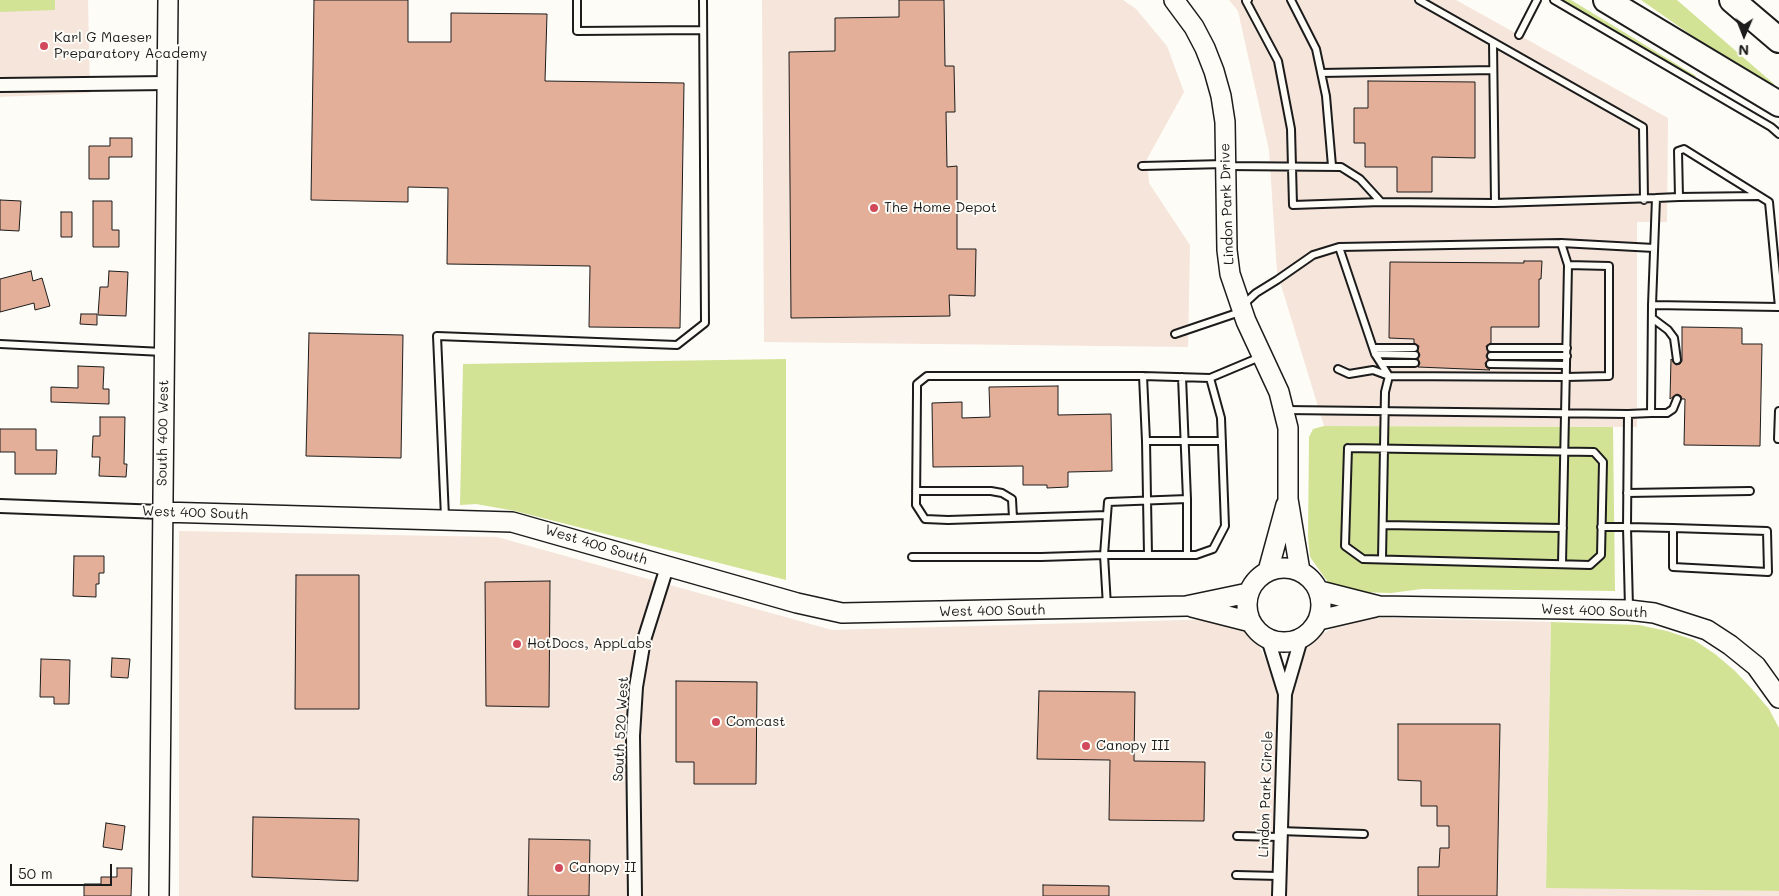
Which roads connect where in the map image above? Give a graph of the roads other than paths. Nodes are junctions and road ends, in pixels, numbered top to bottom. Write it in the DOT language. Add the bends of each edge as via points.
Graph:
graph roads {
  1 [pos="168,0"];
  2 [pos="577,0"];
  3 [pos="703,0"];
  4 [pos="1174,0"];
  5 [pos="1248,0"];
  6 [pos="1291,0"];
  7 [pos="1419,0"];
  8 [pos="1537,0"];
  9 [pos="1554,0"];
  10 [pos="1606,0"];
  11 [pos="1732,0"];
  12 [pos="703,30"];
  13 [pos="1519,35"];
  14 [pos="1779,40"];
  15 [pos="1493,42"];
  16 [pos="1493,70"];
  17 [pos="1321,73"];
  18 [pos="167,83"];
  19 [pos="0,85"];
  20 [pos="1779,104"];
  21 [pos="1779,134"];
  22 [pos="1226,165"];
  23 [pos="1142,166"];
  24 [pos="1291,166"];
  25 [pos="1332,166"];
  26 [pos="1760,196"];
  27 [pos="1680,197"];
  28 [pos="1656,198"];
  29 [pos="1644,200"];
  30 [pos="1381,202"];
  31 [pos="1495,203"];
  32 [pos="1561,243"];
  33 [pos="1339,247"];
  34 [pos="1654,248"];
  35 [pos="1568,266"];
  36 [pos="1652,305"];
  37 [pos="1779,308"];
  38 [pos="1242,309"];
  39 [pos="1652,318"];
  40 [pos="1175,334"];
  41 [pos="0,344"];
  42 [pos="1491,348"];
  43 [pos="1567,348"];
  44 [pos="1374,351"];
  45 [pos="1415,351"];
  46 [pos="164,352"];
  47 [pos="1263,356"];
  48 [pos="1491,356"];
  49 [pos="1566,356"];
  50 [pos="1678,360"];
  51 [pos="1381,363"];
  52 [pos="1415,363"];
  53 [pos="1490,364"];
  54 [pos="1566,365"];
  55 [pos="1338,369"];
  56 [pos="1143,376"];
  57 [pos="1390,376"];
  58 [pos="1182,377"];
  59 [pos="1566,377"];
  60 [pos="1210,378"];
  61 [pos="1677,399"];
  62 [pos="1283,410"];
  63 [pos="1386,411"];
  64 [pos="1779,411"];
  65 [pos="1566,413"];
  66 [pos="1651,413"];
  67 [pos="1628,414"];
  68 [pos="1778,439"];
  69 [pos="1146,441"];
  70 [pos="1184,441"];
  71 [pos="1222,441"];
  72 [pos="1385,449"];
  73 [pos="1565,451"];
  74 [pos="916,491"];
  75 [pos="1750,491"];
  76 [pos="1627,493"];
  77 [pos="1187,498"];
  78 [pos="1288,499"];
  79 [pos="1146,500"];
  80 [pos="0,506"];
  81 [pos="162,512"];
  82 [pos="1107,515"];
  83 [pos="1013,518"];
  84 [pos="446,520"];
  85 [pos="1383,525"];
  86 [pos="1601,527"];
  87 [pos="1627,527"];
  88 [pos="1563,528"];
  89 [pos="1673,528"];
  90 [pos="1104,554"];
  91 [pos="1148,555"];
  92 [pos="1186,555"];
  93 [pos="912,557"];
  94 [pos="1382,559"];
  95 [pos="1562,564"];
  96 [pos="668,567"];
  97 [pos="1268,571"];
  98 [pos="1300,571"];
  99 [pos="1320,592"];
  100 [pos="1248,593"];
  101 [pos="1186,606"];
  102 [pos="1379,606"];
  103 [pos="1107,608"];
  104 [pos="1629,610"];
  105 [pos="1319,620"];
  106 [pos="1250,622"];
  107 [pos="1268,639"];
  108 [pos="1301,639"];
  109 [pos="1285,694"];
  110 [pos="1779,696"];
  111 [pos="1280,834"];
  112 [pos="1364,834"];
  113 [pos="1237,836"];
  114 [pos="1236,875"];
  115 [pos="1279,876"];
  116 [pos="159,896"];
  117 [pos="634,896"];
  118 [pos="1279,896"];
  1 -- 18 [label="street, South 400 West"];
  2 -- 12 [label="lane" via="577,31"];
  3 -- 12 [label="lane"];
  4 -- 22 [label="street, Lindon Park Drive" via="1194,27 1214,71 1225,122"];
  5 -- 24 [label="lane" via="1278,61 1291,129"];
  6 -- 17 [label="lane" via="1316,49"];
  7 -- 15 [label="lane"];
  8 -- 13 [label="lane"];
  9 -- 21 [label="lane"];
  10 -- 20 [label="highway"];
  11 -- 14 [label="highway"];
  12 -- 84 [label="lane" via="705,323 677,345 437,336"];
  15 -- 16 [label="lane"];
  15 -- 29 [label="lane" via="1643,127"];
  16 -- 17 [label="lane"];
  16 -- 31 [label="lane"];
  17 -- 25 [label="lane"];
  18 -- 19 [label="street"];
  18 -- 46 [label="street, South 400 West"];
  22 -- 23 [label="lane"];
  22 -- 24 [label="lane"];
  22 -- 38 [label="street, Lindon Park Drive" via="1227,250 1230,274"];
  24 -- 25 [label="lane"];
  24 -- 30 [label="lane" via="1293,206"];
  25 -- 30 [label="lane" via="1341,167 1360,179"];
  26 -- 27 [label="lane"];
  26 -- 27 [label="lane" via="1684,149 1678,151"];
  26 -- 37 [label="lane" via="1769,202"];
  27 -- 28 [label="lane"];
  28 -- 29 [label="lane"];
  28 -- 34 [label="lane"];
  29 -- 31 [label="lane"];
  30 -- 31 [label="lane"];
  32 -- 33 [label="lane"];
  32 -- 34 [label="lane"];
  32 -- 35 [label="lane"];
  33 -- 38 [label="lane" via="1312,255 1299,263 1256,293"];
  33 -- 44 [label="lane"];
  34 -- 36 [label="lane"];
  35 -- 43 [label="lane"];
  35 -- 59 [label="lane" via="1609,266 1608,376"];
  36 -- 37 [label="lane"];
  36 -- 39 [label="lane"];
  38 -- 40 [label="lane"];
  38 -- 47 [label="street, Lindon Park Drive"];
  39 -- 50 [label="lane" via="1674,338"];
  39 -- 66 [label="lane"];
  41 -- 46 [label="lane"];
  42 -- 43 [label="lane"];
  43 -- 49 [label="lane"];
  44 -- 45 [label="lane"];
  44 -- 51 [label="lane"];
  46 -- 81 [label="street, South 400 West"];
  47 -- 60 [label="lane"];
  47 -- 62 [label="street, Lindon Park Drive"];
  48 -- 49 [label="lane"];
  49 -- 54 [label="lane"];
  51 -- 52 [label="lane"];
  51 -- 57 [label="lane"];
  53 -- 54 [label="lane"];
  54 -- 59 [label="lane"];
  55 -- 57 [label="lane" via="1349,374 1373,370"];
  56 -- 58 [label="lane"];
  56 -- 69 [label="lane"];
  56 -- 74 [label="lane" via="927,376 917,384"];
  57 -- 59 [label="lane"];
  57 -- 63 [label="lane" via="1385,392"];
  58 -- 60 [label="lane"];
  58 -- 70 [label="lane"];
  59 -- 65 [label="lane"];
  60 -- 71 [label="lane" via="1221,418"];
  61 -- 66 [label="lane" via="1674,409 1667,413"];
  62 -- 63 [label="lane"];
  62 -- 78 [label="street, Lindon Park Drive" via="1288,428"];
  63 -- 65 [label="lane"];
  63 -- 72 [label="lane"];
  64 -- 68 [label="lane"];
  65 -- 67 [label="lane"];
  65 -- 73 [label="lane"];
  66 -- 67 [label="lane"];
  67 -- 76 [label="lane"];
  69 -- 70 [label="lane"];
  69 -- 79 [label="lane"];
  70 -- 71 [label="lane"];
  70 -- 77 [label="lane"];
  71 -- 92 [label="lane" via="1225,526 1213,548 1196,555"];
  72 -- 73 [label="lane"];
  72 -- 85 [label="lane"];
  72 -- 94 [label="lane" via="1348,448 1345,546 1363,559"];
  73 -- 86 [label="lane" via="1594,452 1603,462"];
  73 -- 88 [label="lane"];
  74 -- 83 [label="lane" via="991,491 1002,494 1012,499"];
  74 -- 83 [label="lane" via="916,505 925,519"];
  75 -- 76 [label="lane"];
  76 -- 87 [label="lane"];
  77 -- 79 [label="lane"];
  77 -- 92 [label="lane"];
  78 -- 97 [label="street, Lindon Park Drive"];
  78 -- 98 [label="street, Lindon Park Drive"];
  79 -- 82 [label="lane" via="1108,502"];
  79 -- 91 [label="lane"];
  80 -- 81 [label="street, West 400 South"];
  81 -- 84 [label="street, West 400 South"];
  81 -- 116 [label="street, South 400 West"];
  82 -- 83 [label="lane"];
  82 -- 90 [label="lane"];
  84 -- 96 [label="street, West 400 South" via="512,522"];
  85 -- 88 [label="lane"];
  85 -- 94 [label="lane"];
  86 -- 87 [label="lane"];
  86 -- 95 [label="lane" via="1600,555 1590,565"];
  87 -- 89 [label="lane"];
  87 -- 104 [label="lane"];
  88 -- 95 [label="lane"];
  89 -- 89 [label="lane" via="1768,531 1768,572 1673,567"];
  90 -- 91 [label="lane"];
  90 -- 93 [label="lane"];
  90 -- 103 [label="lane"];
  91 -- 92 [label="lane"];
  94 -- 95 [label="lane"];
  96 -- 103 [label="street, West 400 South" via="842,613"];
  96 -- 117 [label="street, South 520 West" via="644,640 636,687"];
  97 -- 98 [label="street" via="1288,567"];
  97 -- 100 [label="street" via="1257,578"];
  98 -- 99 [label="street" via="1313,580"];
  99 -- 102 [label="street, West 400 South"];
  99 -- 105 [label="street" via="1322,607"];
  100 -- 101 [label="street, West 400 South"];
  100 -- 106 [label="street" via="1246,606"];
  101 -- 103 [label="street, West 400 South"];
  101 -- 106 [label="street, West 400 South"];
  102 -- 104 [label="street, West 400 South"];
  102 -- 105 [label="street, West 400 South"];
  104 -- 110 [label="street, West 400 South" via="1654,613 1707,630 1756,666"];
  105 -- 108 [label="street"];
  106 -- 107 [label="street, West 400 South"];
  107 -- 108 [label="street" via="1280,642"];
  107 -- 109 [label="street"];
  108 -- 109 [label="street"];
  109 -- 111 [label="street, Lindon Park Circle"];
  111 -- 112 [label="lane"];
  111 -- 113 [label="lane"];
  111 -- 115 [label="street, Lindon Park Circle"];
  114 -- 115 [label="lane"];
  115 -- 118 [label="street, Lindon Park Circle"];
}
